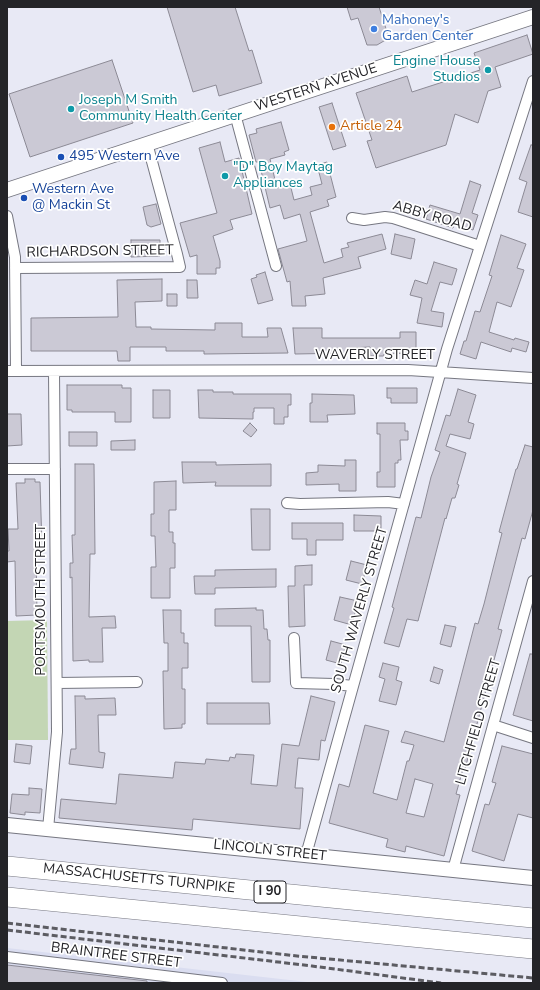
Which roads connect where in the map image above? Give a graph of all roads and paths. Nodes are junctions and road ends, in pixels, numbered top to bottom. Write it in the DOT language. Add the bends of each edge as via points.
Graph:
graph roads {
  1 [pos="533,17"];
  2 [pos="533,81"];
  3 [pos="235,114"];
  4 [pos="147,143"];
  5 [pos="7,190"];
  6 [pos="7,216"];
  7 [pos="352,218"];
  8 [pos="480,246"];
  9 [pos="276,266"];
  10 [pos="15,268"];
  11 [pos="11,371"];
  12 [pos="54,371"];
  13 [pos="441,372"];
  14 [pos="533,378"];
  15 [pos="7,469"];
  16 [pos="55,469"];
  17 [pos="288,503"];
  18 [pos="404,504"];
  19 [pos="533,581"];
  20 [pos="529,610"];
  21 [pos="294,638"];
  22 [pos="137,682"];
  23 [pos="57,683"];
  24 [pos="354,686"];
  25 [pos="493,724"];
  26 [pos="533,738"];
  27 [pos="7,825"];
  28 [pos="48,829"];
  29 [pos="306,855"];
  30 [pos="7,866"];
  31 [pos="453,870"];
  32 [pos="533,878"];
  33 [pos="7,897"];
  34 [pos="533,918"];
  35 [pos="533,949"];
  36 [pos="7,957"];
  37 [pos="222,983"];
  1 -- 3 [label="main road, WESTERN AVENUE"];
  2 -- 8 [label="street, WAVERLY STREET"];
  3 -- 4 [label="main road, WESTERN AVENUE"];
  3 -- 9 [label="street"];
  4 -- 5 [label="main road, WESTERN AVENUE"];
  4 -- 10 [label="street, RICHARDSON STREET" via="180,267"];
  6 -- 10 [label="street"];
  7 -- 8 [label="street, ABBY ROAD" via="364,220 389,217"];
  8 -- 13 [label="street, WAVERLY STREET"];
  10 -- 11 [label="street"];
  11 -- 12 [label="street, WAVERLY STREET"];
  12 -- 13 [label="street, WAVERLY STREET"];
  12 -- 16 [label="street, PORTSMOUTH STREET"];
  13 -- 14 [label="street"];
  13 -- 18 [label="street, SOUTH WAVERLY STREET"];
  15 -- 16 [label="street"];
  16 -- 23 [label="street, PORTSMOUTH STREET"];
  17 -- 18 [label="street"];
  18 -- 24 [label="street, SOUTH WAVERLY STREET"];
  19 -- 20 [label="street, LITCHFIELD STREET"];
  20 -- 25 [label="street, LITCHFIELD STREET"];
  21 -- 24 [label="street" via="296,683"];
  22 -- 23 [label="street"];
  23 -- 28 [label="street, PORTSMOUTH STREET" via="57,747"];
  24 -- 29 [label="street, SOUTH WAVERLY STREET"];
  25 -- 26 [label="street"];
  25 -- 31 [label="street, LITCHFIELD STREET"];
  27 -- 28 [label="main road, LINCOLN STREET"];
  28 -- 29 [label="main road, LINCOLN STREET"];
  29 -- 31 [label="main road, LINCOLN STREET"];
  30 -- 34 [label="highway, MASSACHUSETTS TURNPIKE / I 90"];
  31 -- 32 [label="main road, LINCOLN STREET"];
  33 -- 35 [label="highway, I 90"];
  36 -- 37 [label="street, BRAINTREE STREET"];
}
